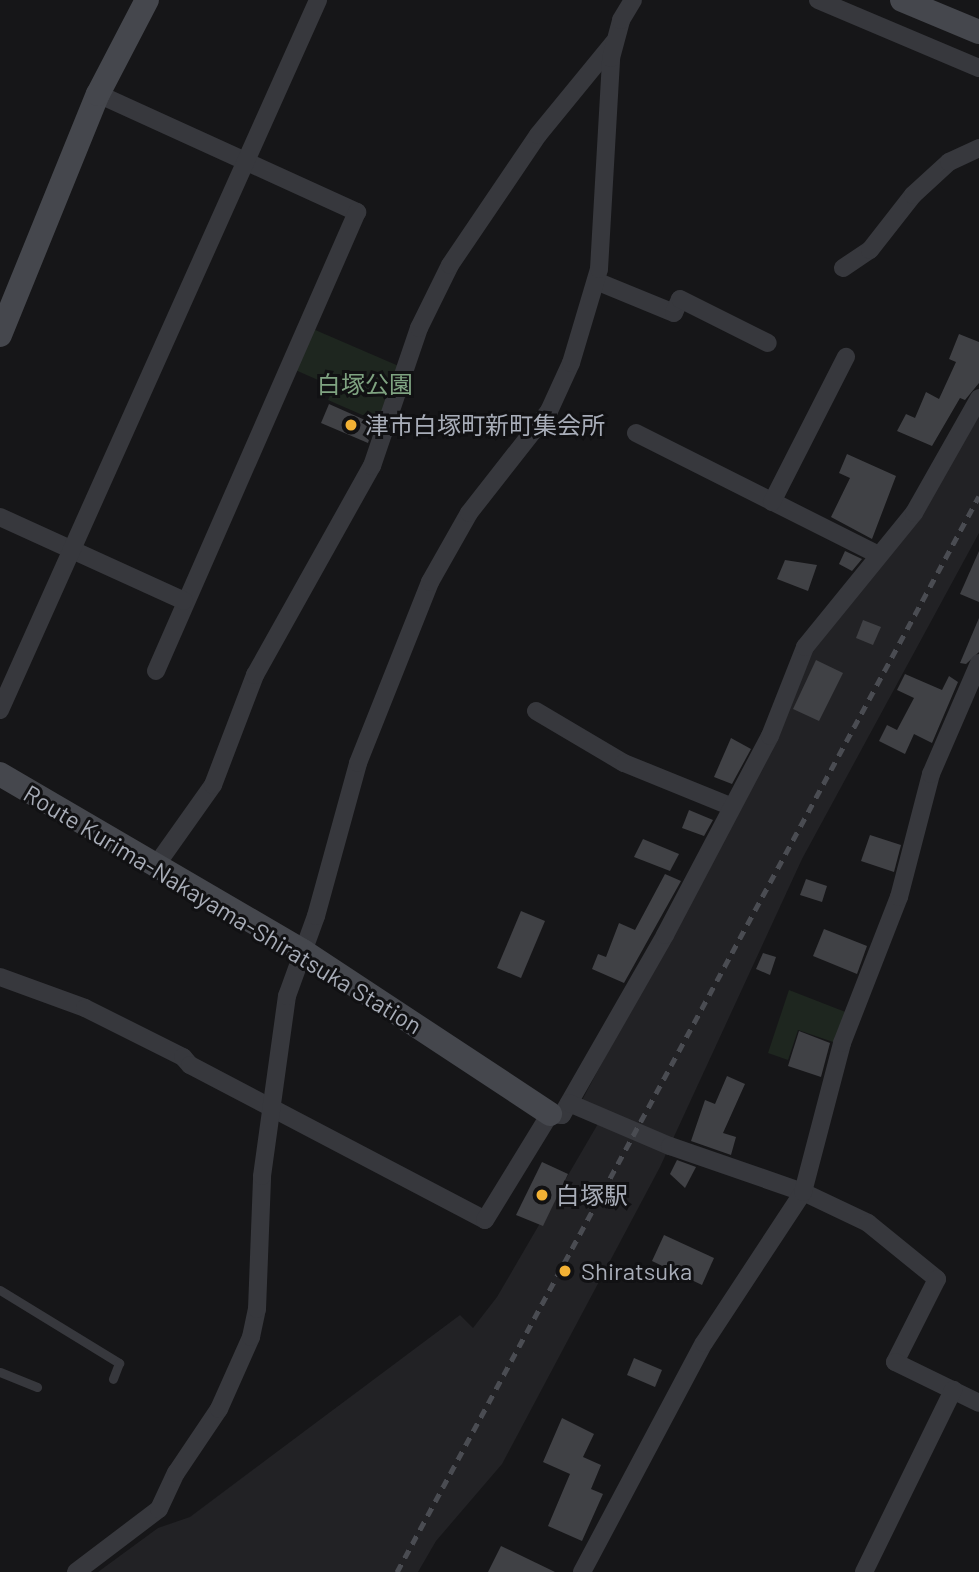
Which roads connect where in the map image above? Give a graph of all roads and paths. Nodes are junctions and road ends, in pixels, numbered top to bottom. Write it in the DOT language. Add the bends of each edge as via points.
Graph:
graph roads {
  1 [pos="147,0"];
  2 [pos="318,0"];
  3 [pos="633,0"];
  4 [pos="818,0"];
  5 [pos="902,0"];
  6 [pos="979,32"];
  7 [pos="616,39"];
  8 [pos="979,68"];
  9 [pos="99,94"];
  10 [pos="979,148"];
  11 [pos="247,162"];
  12 [pos="843,268"];
  13 [pos="596,281"];
  14 [pos="0,335"];
  15 [pos="768,343"];
  16 [pos="846,357"];
  17 [pos="979,398"];
  18 [pos="636,433"];
  19 [pos="772,502"];
  20 [pos="0,517"];
  21 [pos="73,549"];
  22 [pos="877,554"];
  23 [pos="184,601"];
  24 [pos="979,663"];
  25 [pos="156,671"];
  26 [pos="0,710"];
  27 [pos="536,711"];
  28 [pos="0,774"];
  29 [pos="730,806"];
  30 [pos="157,864"];
  31 [pos="303,951"];
  32 [pos="0,977"];
  33 [pos="273,1107"];
  34 [pos="559,1108"];
  35 [pos="803,1192"];
  36 [pos="0,1290"];
  37 [pos="0,1372"];
  38 [pos="113,1379"];
  39 [pos="37,1387"];
  40 [pos="953,1391"];
  41 [pos="979,1403"];
  42 [pos="76,1572"];
  43 [pos="582,1572"];
  44 [pos="864,1572"];
  1 -- 9 [label="main road"];
  2 -- 11 [label="street"];
  3 -- 7 [label="street"];
  4 -- 8 [label="street"];
  5 -- 6 [label="main road"];
  7 -- 13 [label="street"];
  7 -- 30 [label="street" via="538,135 450,265 419,328 372,466 255,676 213,785"];
  9 -- 11 [label="street"];
  9 -- 14 [label="main road"];
  10 -- 12 [label="street" via="949,162 913,195 870,250"];
  11 -- 21 [label="street"];
  11 -- 23 [label="street" via="357,212"];
  13 -- 15 [label="street" via="674,313 680,299"];
  13 -- 31 [label="street" via="561,389 533,434 469,513 430,582 358,763"];
  16 -- 19 [label="street"];
  17 -- 22 [label="street" via="914,513"];
  18 -- 19 [label="street"];
  19 -- 22 [label="street"];
  20 -- 21 [label="street"];
  21 -- 23 [label="street"];
  21 -- 26 [label="street"];
  22 -- 29 [label="street" via="805,647 781,713"];
  23 -- 25 [label="street"];
  24 -- 35 [label="street" via="931,774 899,897 842,1043"];
  27 -- 29 [label="street" via="624,763"];
  28 -- 30 [label="main road, Route Kurima-Nakayama-Shiratsuka Station"];
  29 -- 34 [label="street" via="665,935"];
  30 -- 31 [label="main road, Route Kurima-Nakayama-Shiratsuka Station"];
  31 -- 33 [label="street" via="288,996"];
  31 -- 34 [label="main road, Route Kurima-Nakayama-Shiratsuka Station"];
  32 -- 33 [label="street" via="85,1008"];
  33 -- 34 [label="street" via="485,1220"];
  33 -- 42 [label="street" via="262,1176 257,1309 240,1364 219,1409 159,1509"];
  34 -- 35 [label="street"];
  35 -- 40 [label="street" via="868,1223 937,1279 895,1362"];
  35 -- 43 [label="street" via="704,1343"];
  36 -- 38 [label="lane" via="119,1363"];
  37 -- 39 [label="lane"];
  40 -- 41 [label="street"];
  40 -- 44 [label="street"];
}
